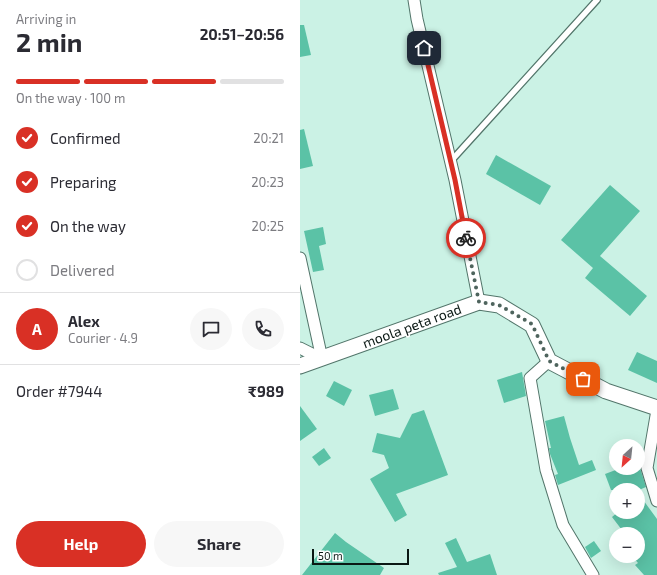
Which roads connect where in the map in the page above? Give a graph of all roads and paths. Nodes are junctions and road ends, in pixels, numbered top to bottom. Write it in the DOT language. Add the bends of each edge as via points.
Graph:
graph roads {
  1 [pos="414,0"];
  2 [pos="597,0"];
  3 [pos="451,161"];
  4 [pos="300,258"];
  5 [pos="479,302"];
  6 [pos="300,348"];
  7 [pos="322,359"];
  8 [pos="549,361"];
  9 [pos="300,366"];
  10 [pos="657,409"];
  11 [pos="654,443"];
  12 [pos="657,501"];
  13 [pos="593,575"];
  1 -- 3 [label="street"];
  2 -- 3 [label="lane"];
  3 -- 5 [label="street"];
  4 -- 7 [label="street"];
  5 -- 7 [label="street, moola peta road"];
  5 -- 8 [label="street, moola peta road" via="499,305 532,324"];
  6 -- 7 [label="street"];
  7 -- 9 [label="street, moola peta road"];
  8 -- 10 [label="street" via="606,391"];
  8 -- 13 [label="street" via="530,378 546,470 563,525"];
  10 -- 11 [label="street"];
  11 -- 12 [label="street" via="647,468"];
}
